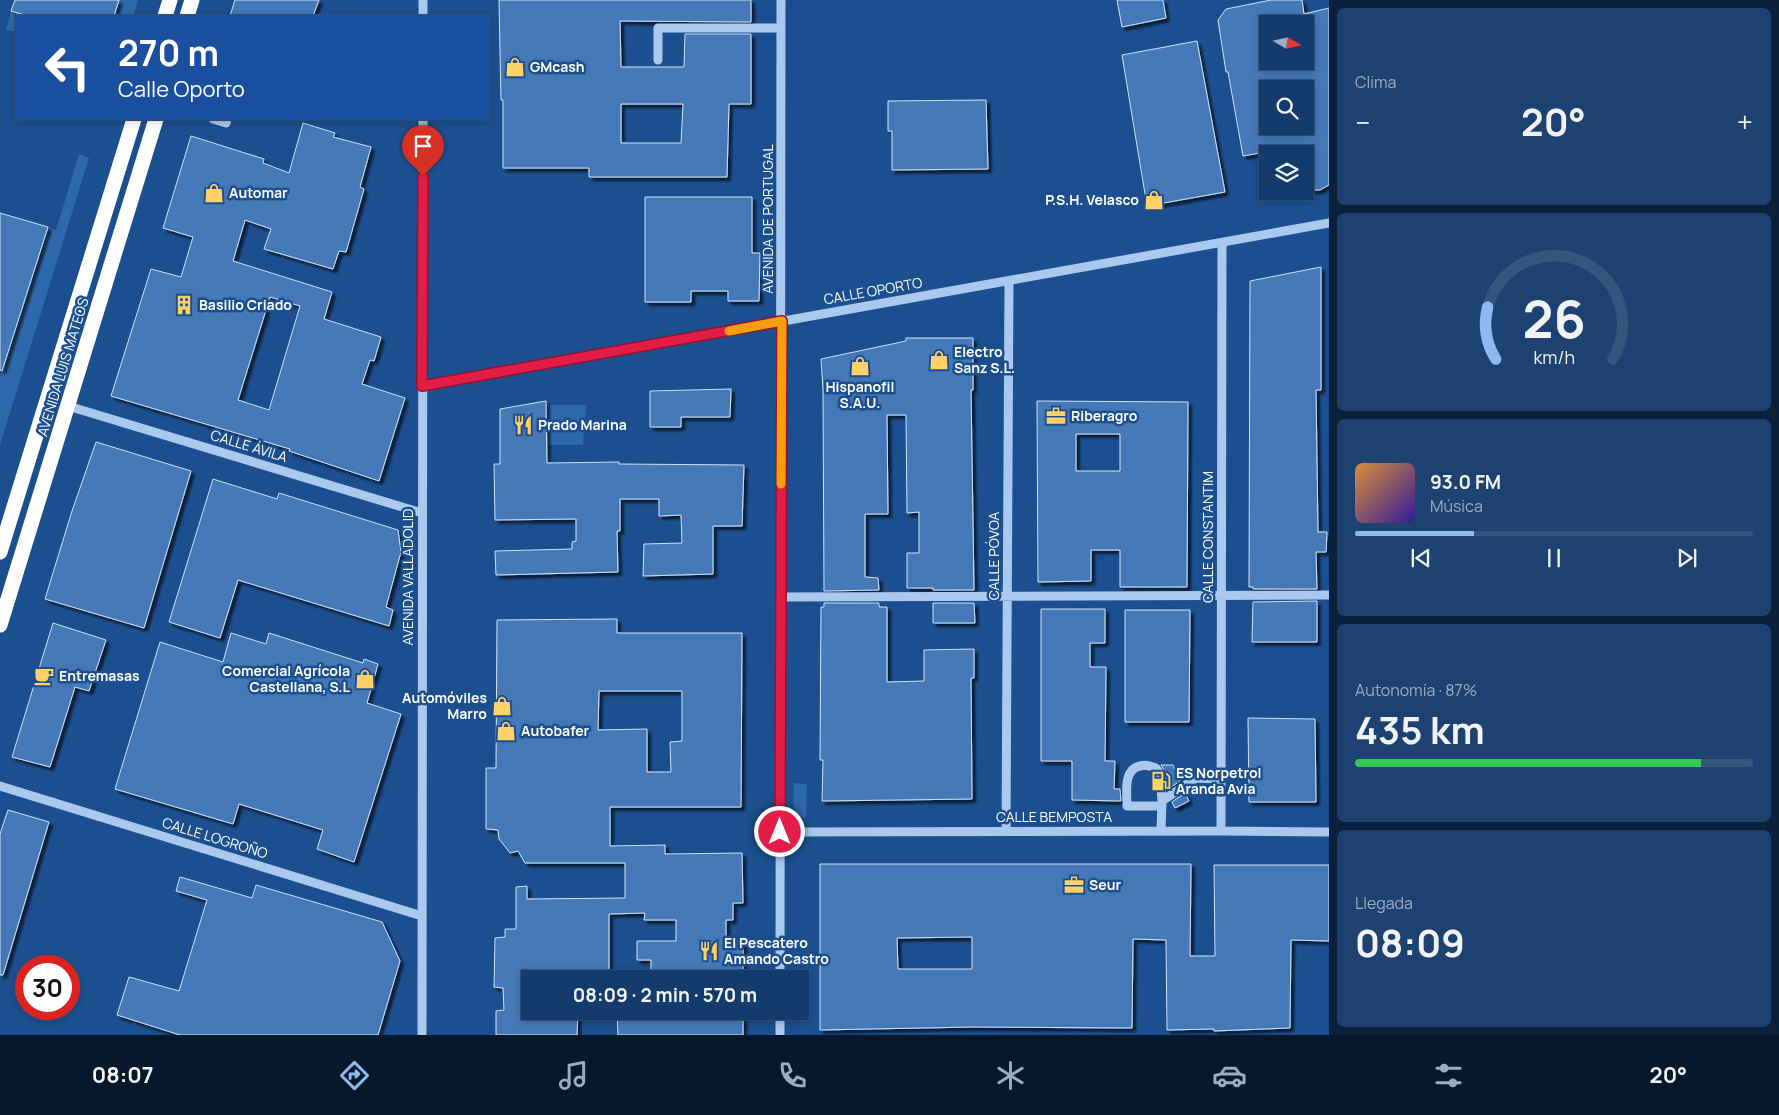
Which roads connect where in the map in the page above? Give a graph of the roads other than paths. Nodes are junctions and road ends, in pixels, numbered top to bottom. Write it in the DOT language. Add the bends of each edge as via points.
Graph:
graph roads {
  1 [pos="170,0"];
  2 [pos="192,0"];
  3 [pos="423,0"];
  4 [pos="781,0"];
  5 [pos="165,15"];
  6 [pos="187,15"];
  7 [pos="423,15"];
  8 [pos="781,28"];
  9 [pos="658,60"];
  10 [pos="134,120"];
  11 [pos="156,120"];
  12 [pos="216,120"];
  13 [pos="227,120"];
  14 [pos="423,120"];
  15 [pos="1329,223"];
  16 [pos="1222,243"];
  17 [pos="1009,281"];
  18 [pos="782,321"];
  19 [pos="422,386"];
  20 [pos="68,406"];
  21 [pos="422,513"];
  22 [pos="0,552"];
  23 [pos="1008,595"];
  24 [pos="1222,595"];
  25 [pos="1329,595"];
  26 [pos="780,597"];
  27 [pos="0,625"];
  28 [pos="1222,779"];
  29 [pos="0,786"];
  30 [pos="1162,804"];
  31 [pos="1006,831"];
  32 [pos="1160,831"];
  33 [pos="1222,831"];
  34 [pos="780,832"];
  35 [pos="1329,832"];
  36 [pos="422,916"];
  37 [pos="780,970"];
  38 [pos="780,1020"];
  39 [pos="422,1035"];
  40 [pos="780,1035"];
  1 -- 5 [label="highway"];
  2 -- 6 [label="highway"];
  3 -- 7 [label="street"];
  4 -- 8 [label="street, AVENIDA DE PORTUGAL"];
  8 -- 9 [label="street" via="658,28"];
  8 -- 18 [label="street, AVENIDA DE PORTUGAL"];
  10 -- 22 [label="highway, AVENIDA LUIS MATEOS"];
  11 -- 20 [label="highway, AVENIDA LUIS MATEOS"];
  12 -- 13 [label="street" via="226,123"];
  14 -- 19 [label="street, AVENIDA VALLADOLID"];
  15 -- 16 [label="street, CALLE OPORTO"];
  16 -- 17 [label="street, CALLE OPORTO"];
  16 -- 24 [label="street, CALLE CONSTANTIM"];
  17 -- 18 [label="street, CALLE OPORTO"];
  17 -- 23 [label="street, CALLE PÓVOA"];
  18 -- 19 [label="street, CALLE OPORTO"];
  18 -- 26 [label="street, AVENIDA DE PORTUGAL"];
  19 -- 21 [label="street, AVENIDA VALLADOLID"];
  20 -- 21 [label="street, CALLE ÁVILA"];
  20 -- 27 [label="highway, AVENIDA LUIS MATEOS"];
  21 -- 36 [label="street, AVENIDA VALLADOLID"];
  23 -- 24 [label="street"];
  23 -- 26 [label="street"];
  23 -- 31 [label="street, CALLE PÓVOA"];
  24 -- 25 [label="street"];
  24 -- 28 [label="street, CALLE CONSTANTIM"];
  26 -- 34 [label="street, AVENIDA DE PORTUGAL"];
  28 -- 30 [label="street" via="1196,778"];
  28 -- 33 [label="street, CALLE CONSTANTIM"];
  29 -- 36 [label="street, CALLE LOGROÑO"];
  30 -- 30 [label="street" via="1160,774 1156,768 1143,765 1130,770 1127,806"];
  30 -- 32 [label="street"];
  31 -- 32 [label="street, CALLE BEMPOSTA"];
  31 -- 34 [label="street, CALLE BEMPOSTA"];
  32 -- 33 [label="street, CALLE BEMPOSTA"];
  33 -- 35 [label="street, CALLE BEMPOSTA"];
  34 -- 37 [label="street, AVENIDA DE PORTUGAL"];
  36 -- 39 [label="street, AVENIDA VALLADOLID"];
  38 -- 40 [label="street"];
}
